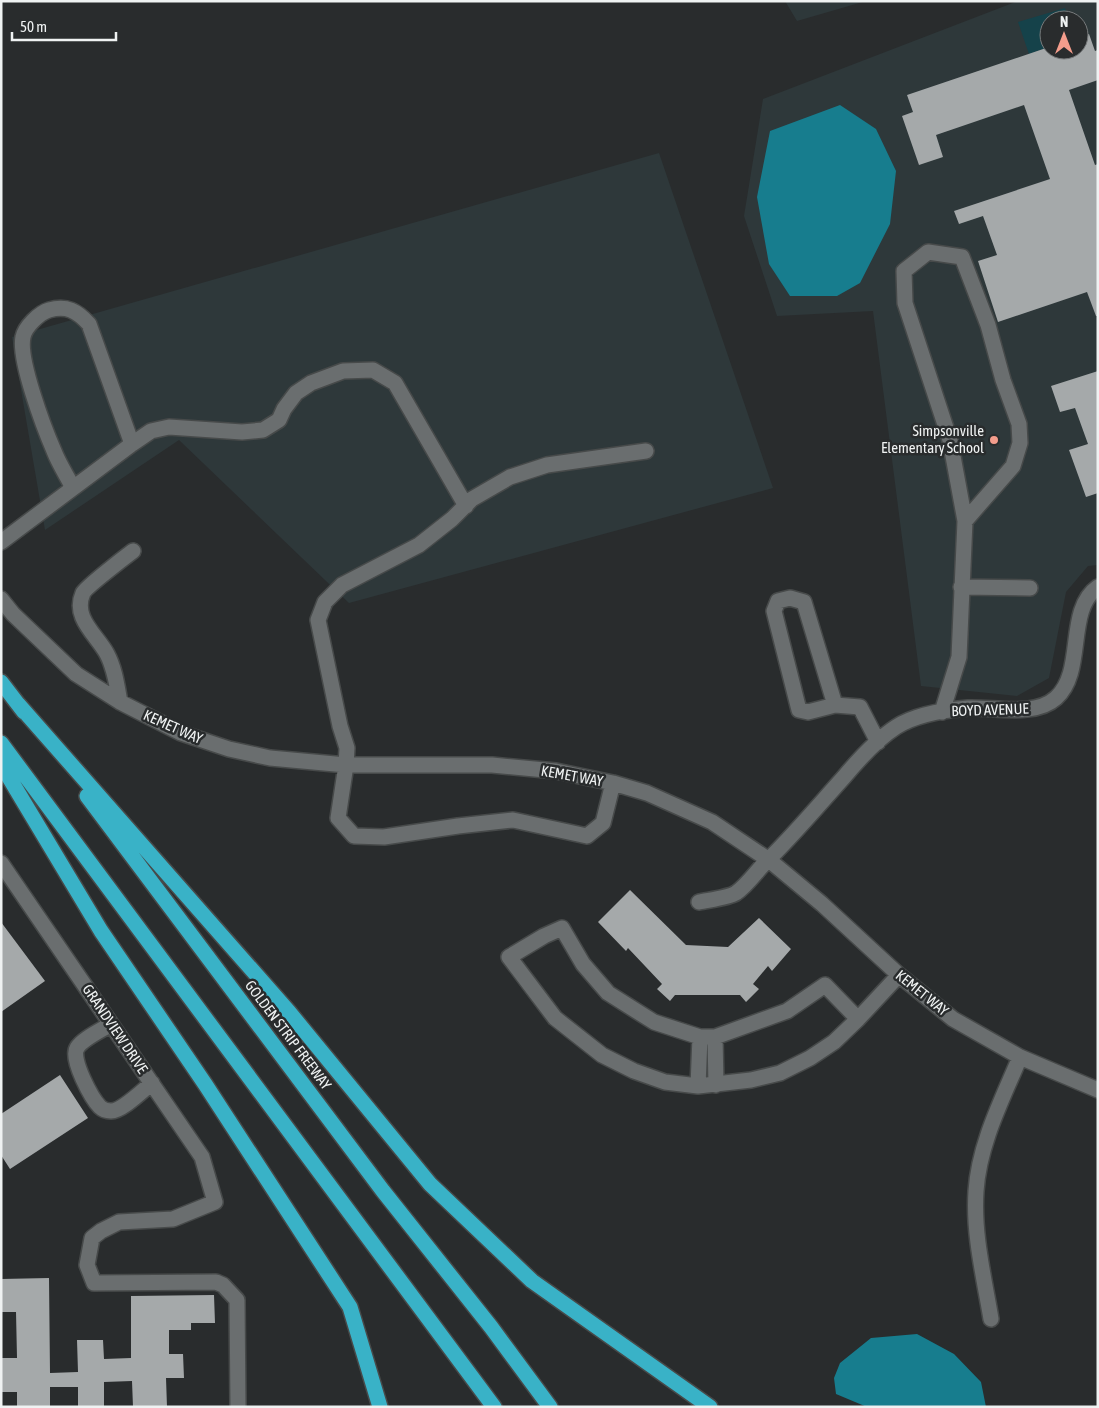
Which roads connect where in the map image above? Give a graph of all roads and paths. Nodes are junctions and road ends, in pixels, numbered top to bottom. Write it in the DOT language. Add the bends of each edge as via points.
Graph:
graph roads {
  1 [pos="132,444"];
  2 [pos="646,451"];
  3 [pos="73,488"];
  4 [pos="466,506"];
  5 [pos="964,520"];
  6 [pos="1,542"];
  7 [pos="133,551"];
  8 [pos="961,587"];
  9 [pos="1098,587"];
  10 [pos="1030,588"];
  11 [pos="1,599"];
  12 [pos="1,682"];
  13 [pos="120,702"];
  14 [pos="18,704"];
  15 [pos="835,705"];
  16 [pos="942,712"];
  17 [pos="878,742"];
  18 [pos="1,743"];
  19 [pos="1,764"];
  20 [pos="346,765"];
  21 [pos="613,783"];
  22 [pos="769,860"];
  23 [pos="1,863"];
  24 [pos="699,902"];
  25 [pos="899,975"];
  26 [pos="858,1020"];
  27 [pos="111,1024"];
  28 [pos="708,1037"];
  29 [pos="1020,1057"];
  30 [pos="152,1083"];
  31 [pos="716,1085"];
  32 [pos="698,1086"];
  33 [pos="1098,1090"];
  34 [pos="991,1319"];
  35 [pos="238,1407"];
  36 [pos="380,1407"];
  37 [pos="494,1407"];
  38 [pos="550,1407"];
  39 [pos="710,1407"];
  1 -- 3 [label="street"];
  1 -- 3 [label="street" via="89,324 78,312 58,307 35,318 23,336 27,376 54,452"];
  1 -- 4 [label="street" via="151,431 169,427 242,432 263,430 279,420 296,393 311,383 343,371 373,370 395,383"];
  2 -- 4 [label="street" via="547,465 510,477 472,499"];
  3 -- 6 [label="street"];
  4 -- 20 [label="street" via="419,545 342,585 325,602 318,620 347,748"];
  5 -- 5 [label="street" via="1013,466 1020,443 1019,424 988,325 962,257 928,252 904,271 905,303 950,440"];
  5 -- 8 [label="street"];
  7 -- 13 [label="street" via="83,592 80,608 84,623 107,654"];
  8 -- 10 [label="street"];
  8 -- 16 [label="street" via="959,657"];
  9 -- 16 [label="street, BOYD AVENUE" via="1082,608 1071,670 1055,699 1027,709 967,708"];
  11 -- 13 [label="street, KEMET WAY" via="76,674"];
  12 -- 14 [label="highway, GOLDEN STRIP FREEWAY"];
  13 -- 20 [label="street, KEMET WAY" via="181,733 229,749 270,758"];
  14 -- 38 [label="highway, GOLDEN STRIP FREEWAY" via="383,1191"];
  14 -- 39 [label="highway" via="289,1012 430,1184 532,1281"];
  15 -- 15 [label="street" via="804,602 790,598 778,600 774,611 800,710 808,712"];
  15 -- 17 [label="street" via="860,707"];
  16 -- 17 [label="street, BOYD AVENUE" via="914,718 895,727"];
  17 -- 22 [label="street, BOYD AVENUE"];
  18 -- 37 [label="highway"];
  19 -- 36 [label="highway" via="101,931 350,1307"];
  20 -- 21 [label="street, KEMET WAY" via="492,765 556,771"];
  20 -- 21 [label="street" via="338,818 354,836 384,837 513,820 587,836 603,823"];
  21 -- 22 [label="street, KEMET WAY" via="647,793 712,822"];
  22 -- 24 [label="street, BOYD AVENUE" via="735,894"];
  22 -- 25 [label="street, KEMET WAY"];
  23 -- 27 [label="street, GRANDVIEW DRIVE"];
  25 -- 26 [label="street"];
  25 -- 29 [label="street, KEMET WAY" via="953,1019"];
  26 -- 28 [label="street" via="825,985 787,1010"];
  26 -- 31 [label="street" via="834,1042 780,1073"];
  27 -- 30 [label="street, GRANDVIEW DRIVE"];
  27 -- 30 [label="street" via="76,1049 74,1058 101,1108 117,1110"];
  28 -- 31 [label="street"];
  28 -- 32 [label="street"];
  28 -- 32 [label="street" via="654,1022 608,993 583,964 562,928 509,957 555,1018 602,1055 665,1082"];
  29 -- 33 [label="street, KEMET WAY"];
  29 -- 34 [label="street" via="982,1150 976,1191 977,1233"];
  30 -- 35 [label="street, GRANDVIEW DRIVE" via="202,1157 215,1202 173,1219 119,1222 92,1238 87,1265 94,1283 216,1282 223,1285 236,1300"];
  31 -- 32 [label="street"];
}
